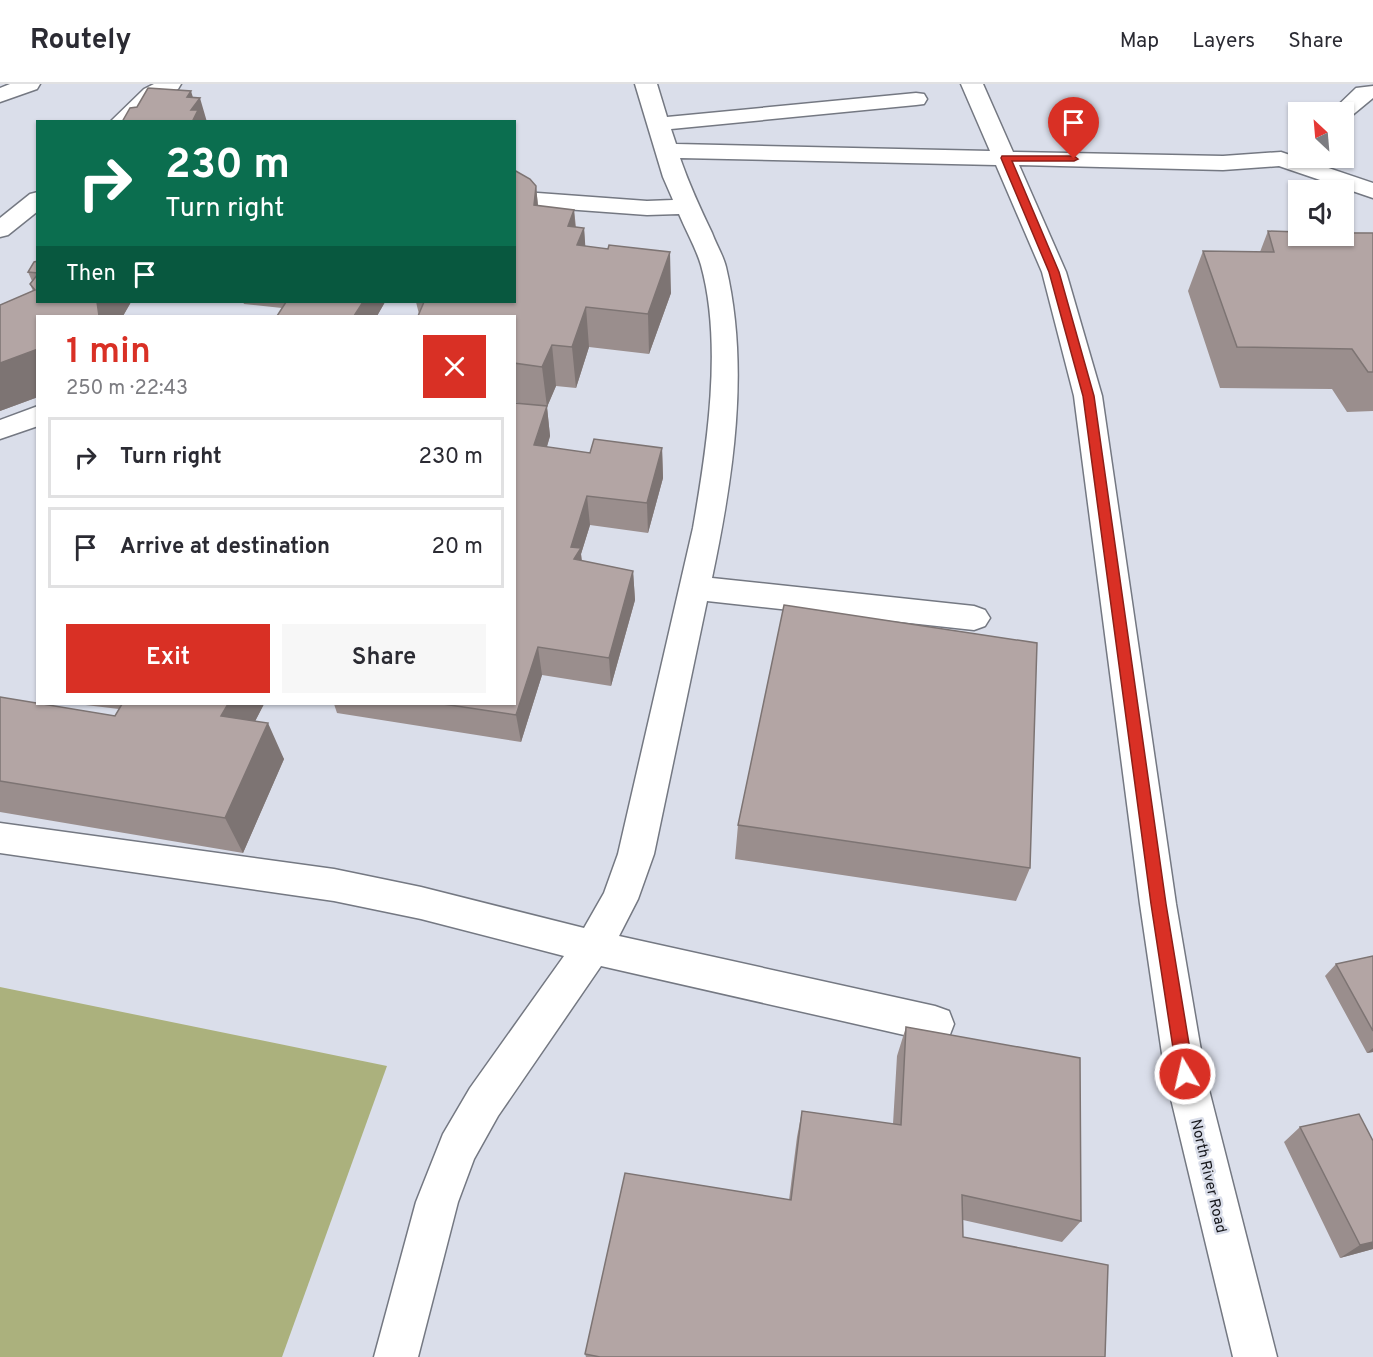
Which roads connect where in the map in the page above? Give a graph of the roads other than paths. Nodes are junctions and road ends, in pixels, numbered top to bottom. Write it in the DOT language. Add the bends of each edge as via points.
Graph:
graph roads {
  1 [pos="29,84"];
  2 [pos="170,84"];
  3 [pos="646,84"];
  4 [pos="972,84"];
  5 [pos="1367,90"];
  6 [pos="0,96"];
  7 [pos="916,99"];
  8 [pos="1353,102"];
  9 [pos="123,120"];
  10 [pos="662,137"];
  11 [pos="1288,155"];
  12 [pos="1006,158"];
  13 [pos="1320,168"];
  14 [pos="1373,191"];
  15 [pos="524,199"];
  16 [pos="36,200"];
  17 [pos="689,207"];
  18 [pos="0,230"];
  19 [pos="36,416"];
  20 [pos="0,430"];
  21 [pos="695,588"];
  22 [pos="974,618"];
  23 [pos="0,838"];
  24 [pos="593,947"];
  25 [pos="935,1024"];
  26 [pos="396,1357"];
  27 [pos="1256,1357"];
  1 -- 6 [label="street"];
  2 -- 9 [label="street" via="152,94"];
  3 -- 10 [label="street"];
  4 -- 12 [label="street, North River Road"];
  5 -- 8 [label="street"];
  7 -- 10 [label="street"];
  10 -- 12 [label="street"];
  10 -- 17 [label="street"];
  11 -- 12 [label="street" via="1223,163"];
  12 -- 27 [label="street, North River Road" via="1054,272 1088,396 1185,1074"];
  13 -- 14 [label="street"];
  15 -- 17 [label="street" via="647,208"];
  16 -- 18 [label="street"];
  17 -- 21 [label="street" via="713,264 721,308 724,364 716,479"];
  19 -- 20 [label="street"];
  21 -- 22 [label="street"];
  21 -- 24 [label="street" via="636,854 620,899"];
  23 -- 24 [label="street" via="334,885"];
  24 -- 25 [label="street"];
  24 -- 26 [label="street" via="484,1102 457,1148 437,1202"];
}
